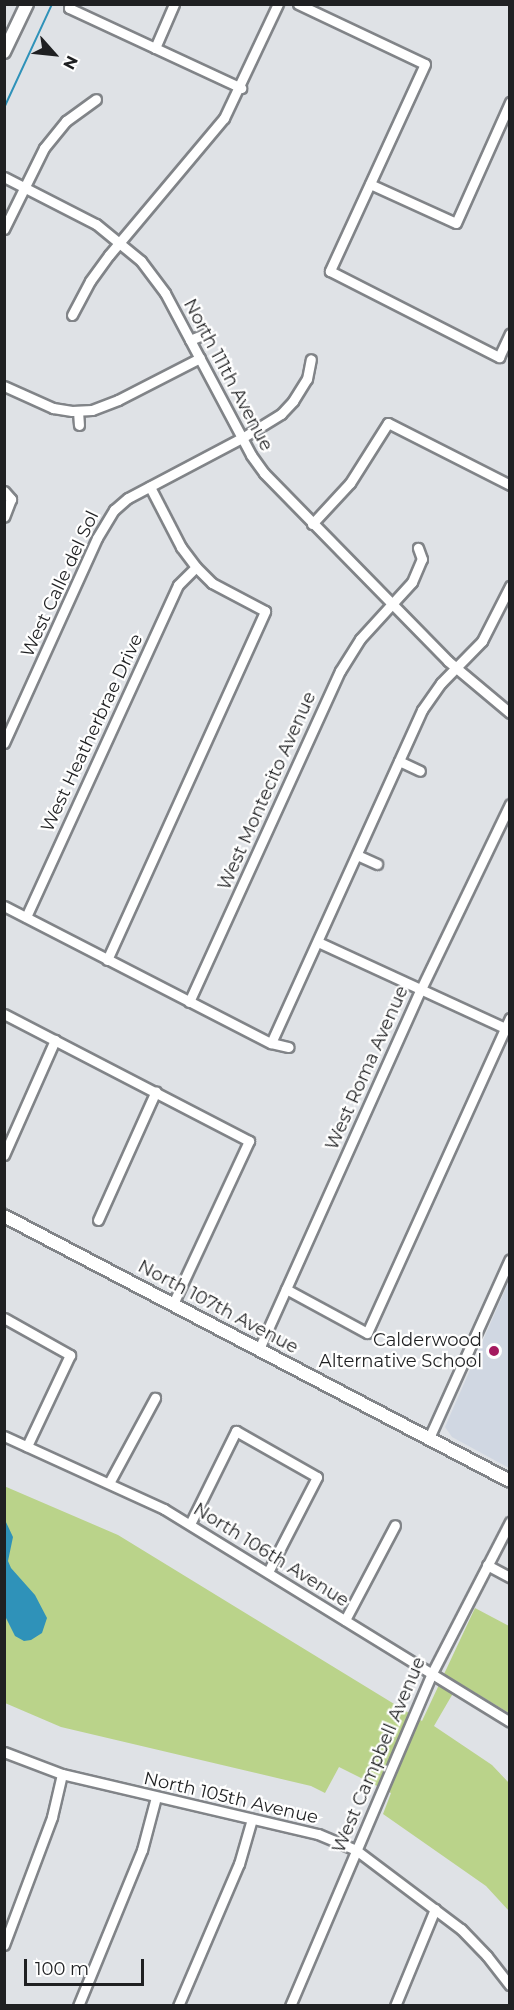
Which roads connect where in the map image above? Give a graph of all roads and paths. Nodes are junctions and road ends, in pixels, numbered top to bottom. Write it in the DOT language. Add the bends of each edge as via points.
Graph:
graph roads {
  1 [pos="27,4"];
  2 [pos="174,4"];
  3 [pos="278,4"];
  4 [pos="298,4"];
  5 [pos="70,6"];
  6 [pos="155,48"];
  7 [pos="4,52"];
  8 [pos="240,88"];
  9 [pos="96,99"];
  10 [pos="510,102"];
  11 [pos="4,177"];
  12 [pos="370,184"];
  13 [pos="24,187"];
  14 [pos="4,229"];
  15 [pos="120,241"];
  16 [pos="72,315"];
  17 [pos="510,333"];
  18 [pos="205,334"];
  19 [pos="190,340"];
  20 [pos="200,358"];
  21 [pos="311,359"];
  22 [pos="4,386"];
  23 [pos="78,411"];
  24 [pos="79,425"];
  25 [pos="242,438"];
  26 [pos="510,486"];
  27 [pos="150,487"];
  28 [pos="8,495"];
  29 [pos="4,517"];
  30 [pos="312,524"];
  31 [pos="418,548"];
  32 [pos="196,567"];
  33 [pos="510,586"];
  34 [pos="393,604"];
  35 [pos="457,669"];
  36 [pos="510,713"];
  37 [pos="4,743"];
  38 [pos="399,760"];
  39 [pos="420,771"];
  40 [pos="510,804"];
  41 [pos="357,855"];
  42 [pos="377,864"];
  43 [pos="4,906"];
  44 [pos="26,917"];
  45 [pos="318,942"];
  46 [pos="107,960"];
  47 [pos="421,990"];
  48 [pos="189,1002"];
  49 [pos="4,1014"];
  50 [pos="510,1018"];
  51 [pos="507,1029"];
  52 [pos="55,1040"];
  53 [pos="271,1043"];
  54 [pos="289,1047"];
  55 [pos="156,1091"];
  56 [pos="4,1155"];
  57 [pos="4,1216"];
  58 [pos="98,1220"];
  59 [pos="510,1259"];
  60 [pos="286,1289"];
  61 [pos="173,1304"];
  62 [pos="4,1318"];
  63 [pos="259,1349"];
  64 [pos="155,1398"];
  65 [pos="4,1436"];
  66 [pos="429,1438"];
  67 [pos="27,1446"];
  68 [pos="510,1481"];
  69 [pos="109,1483"];
  70 [pos="510,1522"];
  71 [pos="190,1524"];
  72 [pos="395,1525"];
  73 [pos="487,1565"];
  74 [pos="268,1572"];
  75 [pos="510,1577"];
  76 [pos="345,1620"];
  77 [pos="432,1673"];
  78 [pos="510,1722"];
  79 [pos="4,1752"];
  80 [pos="62,1774"];
  81 [pos="156,1797"];
  82 [pos="252,1819"];
  83 [pos="356,1850"];
  84 [pos="435,1909"];
  85 [pos="4,1945"];
  86 [pos="510,1985"];
  87 [pos="78,2006"];
  88 [pos="178,2006"];
  89 [pos="290,2006"];
  90 [pos="395,2006"];
  1 -- 7 [label="main road"];
  2 -- 6 [label="street"];
  3 -- 8 [label="street"];
  4 -- 12 [label="street" via="425,64"];
  5 -- 6 [label="street"];
  6 -- 8 [label="street"];
  8 -- 15 [label="street" via="214,131"];
  9 -- 13 [label="street" via="57,129"];
  10 -- 12 [label="street" via="456,223"];
  11 -- 13 [label="street, North 111th Avenue"];
  12 -- 17 [label="street" via="330,271 499,357"];
  13 -- 14 [label="street"];
  13 -- 15 [label="street, North 111th Avenue" via="96,224"];
  15 -- 16 [label="street" via="90,281"];
  15 -- 19 [label="street, North 111th Avenue" via="157,281"];
  18 -- 19 [label="street"];
  19 -- 20 [label="street, North 111th Avenue"];
  20 -- 23 [label="street" via="102,407"];
  20 -- 25 [label="street, North 111th Avenue"];
  21 -- 25 [label="street, West Calle del Sol" via="307,379 293,401 275,418"];
  22 -- 23 [label="street" via="45,406"];
  23 -- 24 [label="street"];
  25 -- 27 [label="street, West Calle del Sol"];
  25 -- 30 [label="street, North 111th Avenue" via="264,473"];
  26 -- 30 [label="street" via="388,423 354,478"];
  27 -- 32 [label="street" via="181,547"];
  27 -- 37 [label="street, West Calle del Sol" via="128,498 106,522"];
  28 -- 29 [label="street"];
  30 -- 34 [label="street, North 111th Avenue"];
  31 -- 34 [label="street, West Montecito Avenue" via="422,559 419,571"];
  32 -- 44 [label="street, West Heatherbrae Drive" via="178,585"];
  32 -- 46 [label="street" via="213,583 265,612"];
  33 -- 35 [label="street" via="489,631"];
  34 -- 35 [label="street, North 111th Avenue"];
  34 -- 48 [label="street, West Montecito Avenue" via="360,639 340,671"];
  35 -- 36 [label="street, North 111th Avenue"];
  35 -- 38 [label="street" via="441,683 422,710"];
  38 -- 39 [label="street"];
  38 -- 41 [label="street"];
  40 -- 47 [label="street, West Roma Avenue"];
  41 -- 42 [label="street"];
  41 -- 45 [label="street"];
  43 -- 44 [label="street"];
  44 -- 46 [label="street"];
  45 -- 47 [label="street"];
  45 -- 53 [label="street"];
  46 -- 48 [label="street"];
  47 -- 51 [label="street"];
  47 -- 60 [label="street, West Roma Avenue"];
  48 -- 53 [label="street"];
  49 -- 52 [label="street"];
  50 -- 51 [label="street"];
  51 -- 60 [label="street" via="367,1333"];
  52 -- 55 [label="street"];
  52 -- 56 [label="street"];
  53 -- 54 [label="street"];
  55 -- 58 [label="street"];
  55 -- 61 [label="street" via="249,1141"];
  57 -- 61 [label="main road, North 107th Avenue"];
  59 -- 66 [label="street"];
  60 -- 63 [label="street, West Roma Avenue"];
  61 -- 63 [label="main road, North 107th Avenue"];
  62 -- 67 [label="street" via="70,1355"];
  63 -- 66 [label="main road, North 107th Avenue"];
  64 -- 69 [label="street"];
  65 -- 67 [label="street, North 106th Avenue"];
  66 -- 68 [label="main road, North 107th Avenue"];
  67 -- 69 [label="street, North 106th Avenue"];
  69 -- 71 [label="street, North 106th Avenue"];
  70 -- 73 [label="street, West Campbell Avenue"];
  71 -- 74 [label="street, North 106th Avenue"];
  71 -- 74 [label="street" via="236,1431 317,1477"];
  72 -- 76 [label="street"];
  73 -- 75 [label="street"];
  73 -- 77 [label="street, West Campbell Avenue"];
  74 -- 76 [label="street, North 106th Avenue"];
  76 -- 77 [label="street, North 106th Avenue"];
  77 -- 78 [label="street, North 106th Avenue"];
  77 -- 83 [label="street, West Campbell Avenue"];
  79 -- 80 [label="street, North 105th Avenue"];
  80 -- 81 [label="street, North 105th Avenue"];
  80 -- 85 [label="street" via="52,1817"];
  81 -- 82 [label="street, North 105th Avenue"];
  81 -- 87 [label="street" via="144,1842"];
  82 -- 83 [label="street, North 105th Avenue" via="318,1834"];
  82 -- 88 [label="street" via="239,1864"];
  83 -- 84 [label="street, North 105th Avenue"];
  83 -- 89 [label="street, West Campbell Avenue"];
  84 -- 86 [label="street, North 105th Avenue" via="477,1944"];
  84 -- 90 [label="street"];
}
